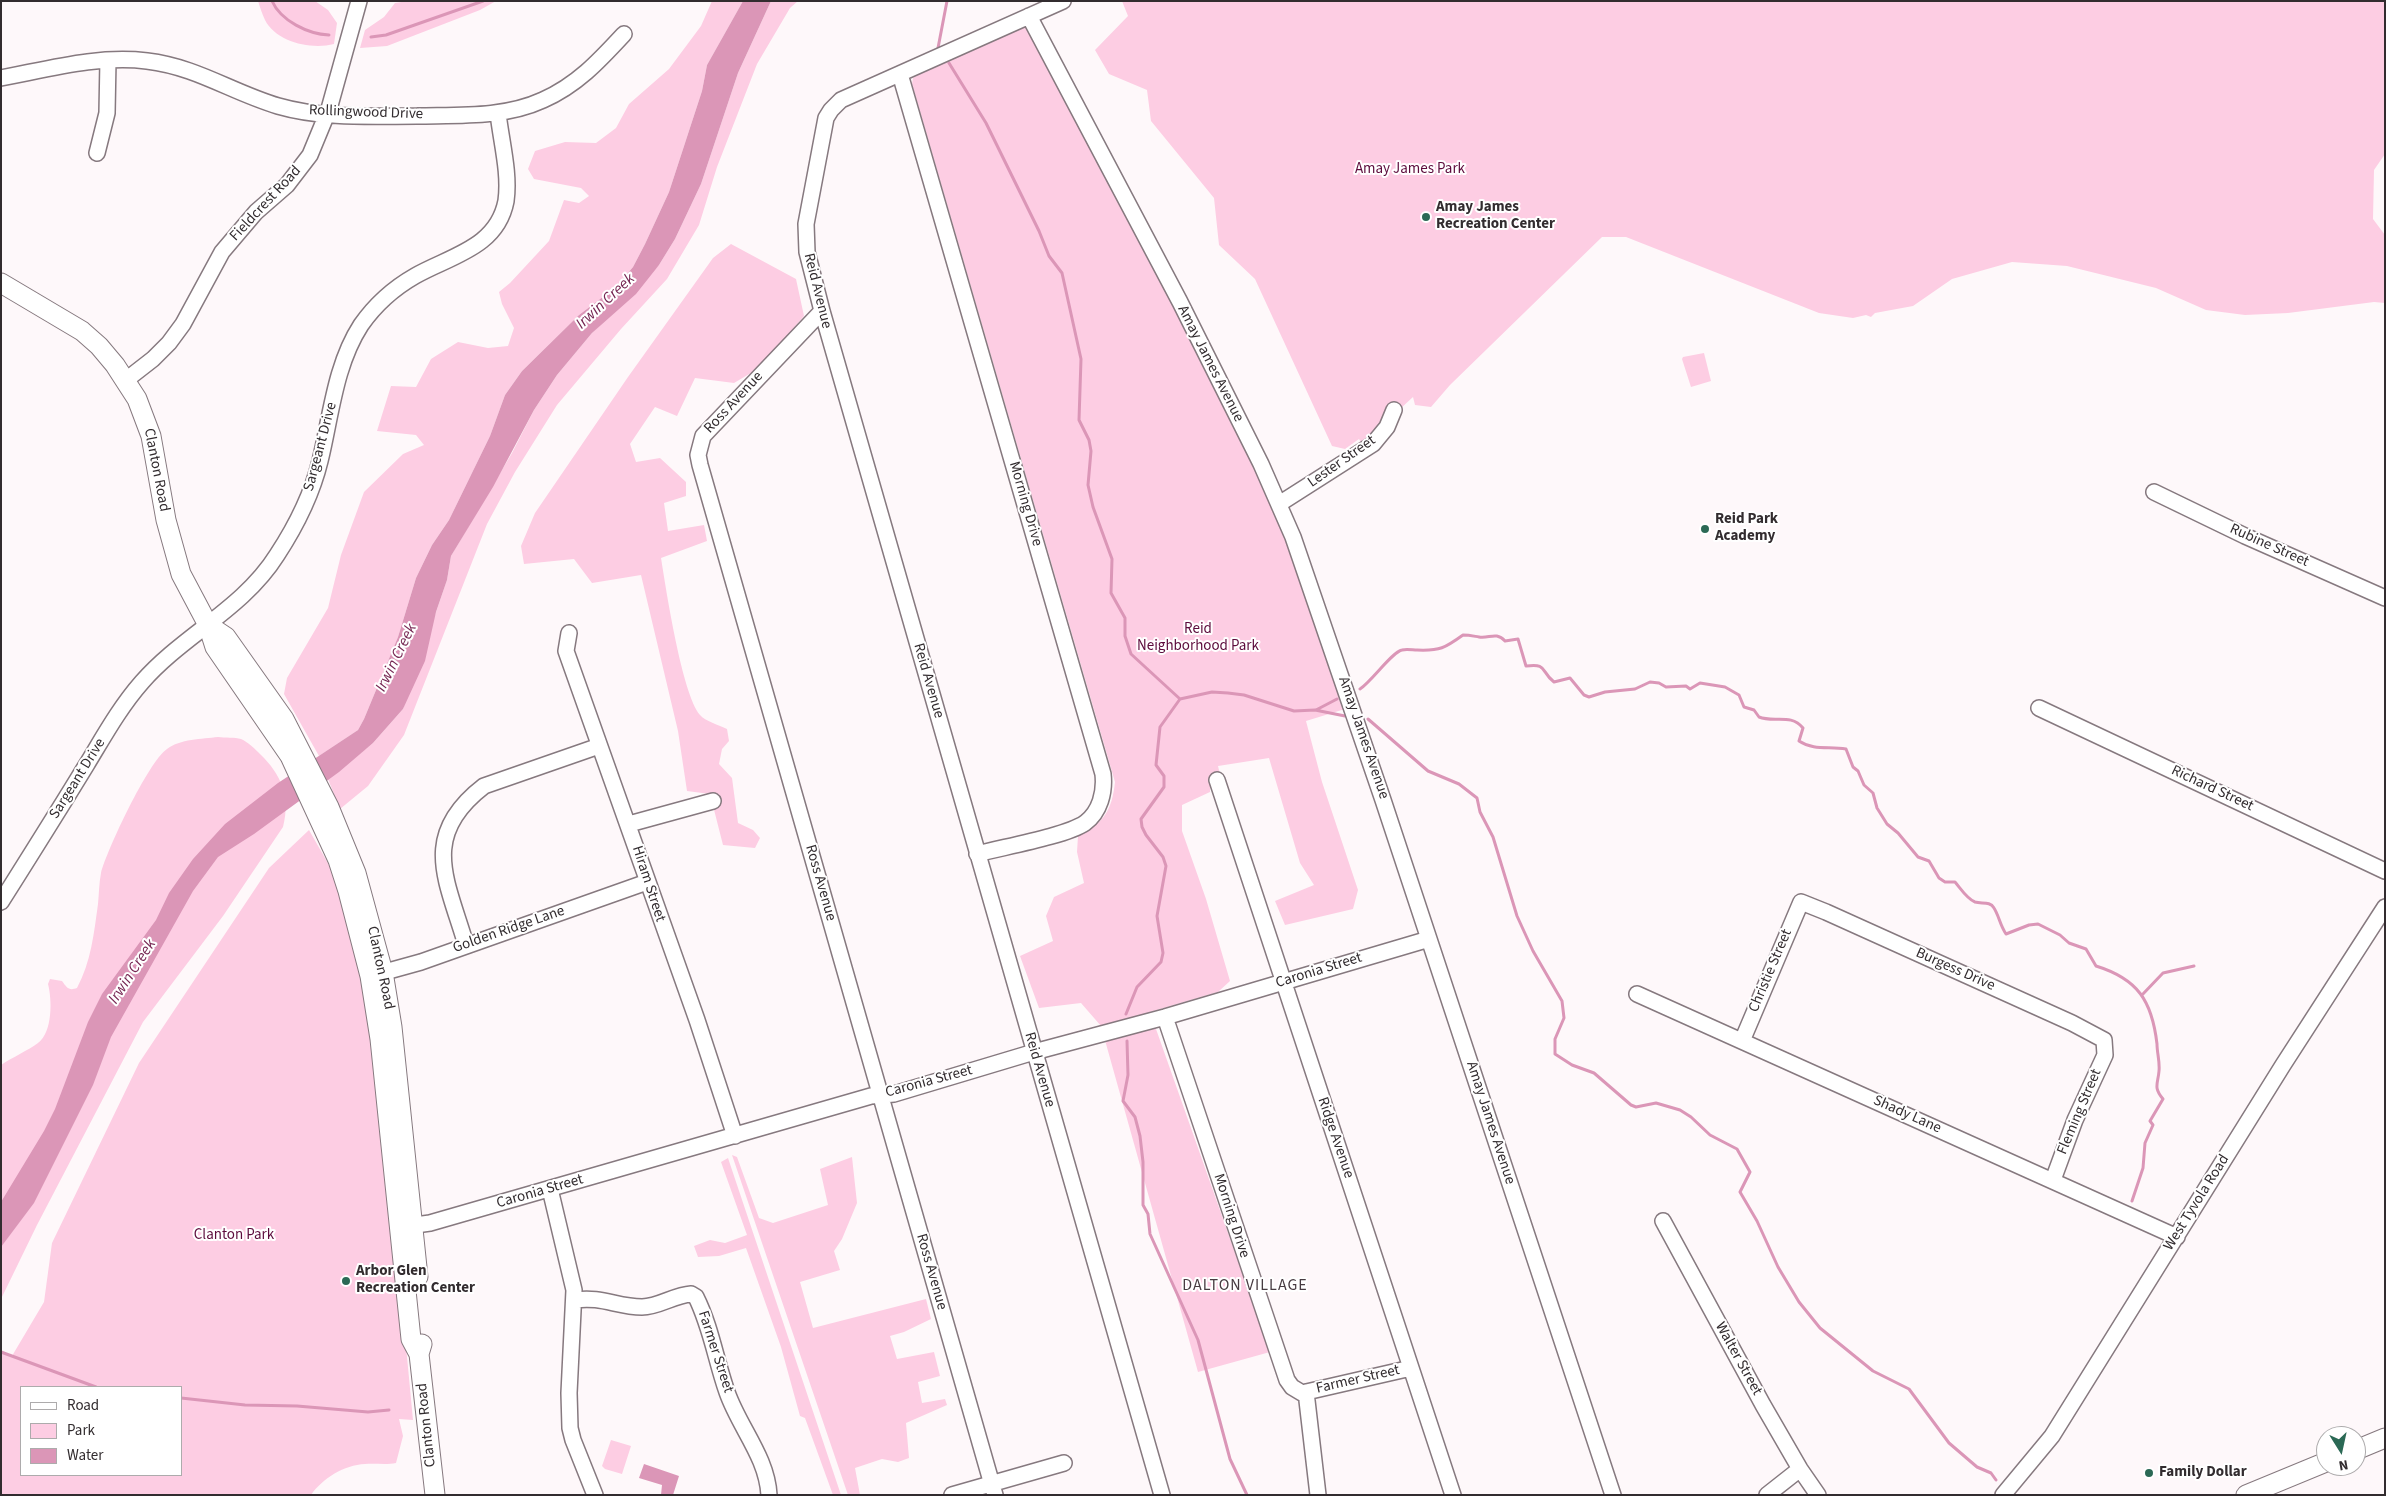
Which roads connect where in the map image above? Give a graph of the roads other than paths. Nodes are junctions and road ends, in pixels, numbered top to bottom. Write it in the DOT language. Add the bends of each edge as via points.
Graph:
graph roads {
  1 [pos="359,1"];
  2 [pos="1063,1"];
  3 [pos="1030,16"];
  4 [pos="624,34"];
  5 [pos="108,60"];
  6 [pos="900,74"];
  7 [pos="1,78"];
  8 [pos="498,113"];
  9 [pos="326,115"];
  10 [pos="97,154"];
  11 [pos="1,283"];
  12 [pos="822,311"];
  13 [pos="126,380"];
  14 [pos="1394,410"];
  15 [pos="2154,492"];
  16 [pos="1280,504"];
  17 [pos="2385,598"];
  18 [pos="208,625"];
  19 [pos="569,633"];
  20 [pos="2039,708"];
  21 [pos="599,746"];
  22 [pos="1217,780"];
  23 [pos="713,801"];
  24 [pos="629,824"];
  25 [pos="977,854"];
  26 [pos="2385,871"];
  27 [pos="647,882"];
  28 [pos="1,902"];
  29 [pos="1801,902"];
  30 [pos="2385,907"];
  31 [pos="1429,938"];
  32 [pos="466,945"];
  33 [pos="377,974"];
  34 [pos="1282,982"];
  35 [pos="1637,994"];
  36 [pos="1165,1017"];
  37 [pos="1742,1041"];
  38 [pos="2105,1044"];
  39 [pos="1034,1052"];
  40 [pos="881,1095"];
  41 [pos="734,1136"];
  42 [pos="2053,1180"];
  43 [pos="550,1189"];
  44 [pos="1663,1221"];
  45 [pos="406,1226"];
  46 [pos="2177,1237"];
  47 [pos="575,1300"];
  48 [pos="1411,1368"];
  49 [pos="1306,1392"];
  50 [pos="2385,1438"];
  51 [pos="2366,1446"];
  52 [pos="1064,1463"];
  53 [pos="2316,1466"];
  54 [pos="1800,1469"];
  55 [pos="994,1489"];
  56 [pos="434,1495"];
  57 [pos="595,1495"];
  58 [pos="769,1495"];
  59 [pos="952,1495"];
  60 [pos="1162,1495"];
  61 [pos="1318,1495"];
  62 [pos="1454,1495"];
  63 [pos="1613,1495"];
  64 [pos="1768,1495"];
  65 [pos="1818,1495"];
  66 [pos="2003,1495"];
  67 [pos="2246,1495"];
  1 -- 9 [label="street, Fieldcrest Road"];
  2 -- 3 [label="street, Reid Avenue"];
  3 -- 6 [label="street, Reid Avenue"];
  3 -- 16 [label="street, Amay James Avenue" via="1180,302"];
  4 -- 8 [label="street, Rollingwood Drive" via="593,68 565,89 533,104"];
  5 -- 7 [label="street, Rollingwood Drive"];
  5 -- 9 [label="street, Rollingwood Drive" via="176,66 277,105"];
  5 -- 10 [label="street" via="108,113"];
  6 -- 12 [label="street, Reid Avenue" via="842,100 826,118 805,238"];
  6 -- 25 [label="street, Morning Drive" via="1104,774 1098,808 1084,824"];
  8 -- 9 [label="street, Rollingwood Drive"];
  8 -- 18 [label="street, Sargeant Drive" via="507,185 499,220 487,237 470,250 417,275 392,292 361,325 341,366 319,464 294,527 264,574 245,595"];
  9 -- 13 [label="street, Fieldcrest Road" via="317,142 302,168 233,237 169,343"];
  11 -- 13 [label="main road, Clanton Road" via="82,331 99,346"];
  12 -- 25 [label="street, Reid Avenue"];
  12 -- 40 [label="street, Ross Avenue" via="712,425 703,436 698,455"];
  13 -- 18 [label="main road, Clanton Road" via="142,408 151,436 166,520 179,566"];
  14 -- 16 [label="street, Lester Street" via="1387,427 1373,444"];
  15 -- 17 [label="street, Rubine Street"];
  16 -- 31 [label="street, Amay James Avenue" via="1310,582"];
  18 -- 28 [label="street, Sargeant Drive" via="160,662 126,702"];
  18 -- 33 [label="main road, Clanton Road" via="215,647 295,751 356,874"];
  19 -- 21 [label="street, Hiram Street" via="566,651"];
  20 -- 26 [label="street, Richard Street"];
  21 -- 24 [label="street, Hiram Street"];
  21 -- 32 [label="street" via="484,786 456,814 445,836 442,859 444,876"];
  22 -- 34 [label="street, Ridge Avenue"];
  23 -- 24 [label="street"];
  24 -- 27 [label="street, Hiram Street"];
  25 -- 39 [label="street, Reid Avenue"];
  27 -- 32 [label="street, Golden Ridge Lane"];
  27 -- 41 [label="street, Hiram Street" via="698,1020"];
  29 -- 37 [label="street, Christie Street"];
  29 -- 38 [label="street, Burgess Drive" via="2072,1023 2101,1037"];
  30 -- 46 [label="street, West Tyvola Road"];
  31 -- 34 [label="street, Caronia Street"];
  31 -- 63 [label="street, Amay James Avenue"];
  32 -- 33 [label="street, Golden Ridge Lane"];
  33 -- 45 [label="main road, Clanton Road" via="392,1027"];
  34 -- 36 [label="street, Caronia Street"];
  34 -- 48 [label="street, Ridge Avenue"];
  35 -- 37 [label="street, Shady Lane"];
  36 -- 39 [label="street, Caronia Street"];
  36 -- 49 [label="street, Morning Drive" via="1286,1380 1299,1392"];
  37 -- 42 [label="street, Shady Lane"];
  38 -- 42 [label="street, Fleming Street" via="2105,1055 2075,1120"];
  39 -- 40 [label="street, Caronia Street" via="894,1094"];
  39 -- 60 [label="street, Reid Avenue"];
  40 -- 41 [label="street, Caronia Street"];
  40 -- 55 [label="street, Ross Avenue"];
  41 -- 43 [label="street, Caronia Street"];
  42 -- 46 [label="street, Shady Lane"];
  43 -- 45 [label="street, Caronia Street" via="430,1223"];
  43 -- 47 [label="street"];
  44 -- 54 [label="street, Walter Street"];
  45 -- 56 [label="main road, Clanton Road" via="424,1336 419,1354"];
  46 -- 66 [label="street, West Tyvola Road" via="2052,1436"];
  47 -- 57 [label="street" via="568,1393 570,1428"];
  47 -- 58 [label="street, Farmer Street" via="593,1298 650,1307 685,1294 696,1297 727,1394 765,1470"];
  48 -- 49 [label="street, Farmer Street"];
  48 -- 62 [label="street, Ridge Avenue"];
  49 -- 61 [label="street"];
  50 -- 51 [label="main road"];
  52 -- 55 [label="street"];
  53 -- 67 [label="main road"];
  54 -- 64 [label="street"];
  54 -- 65 [label="street, Walter Street"];
  55 -- 59 [label="street"];
}
